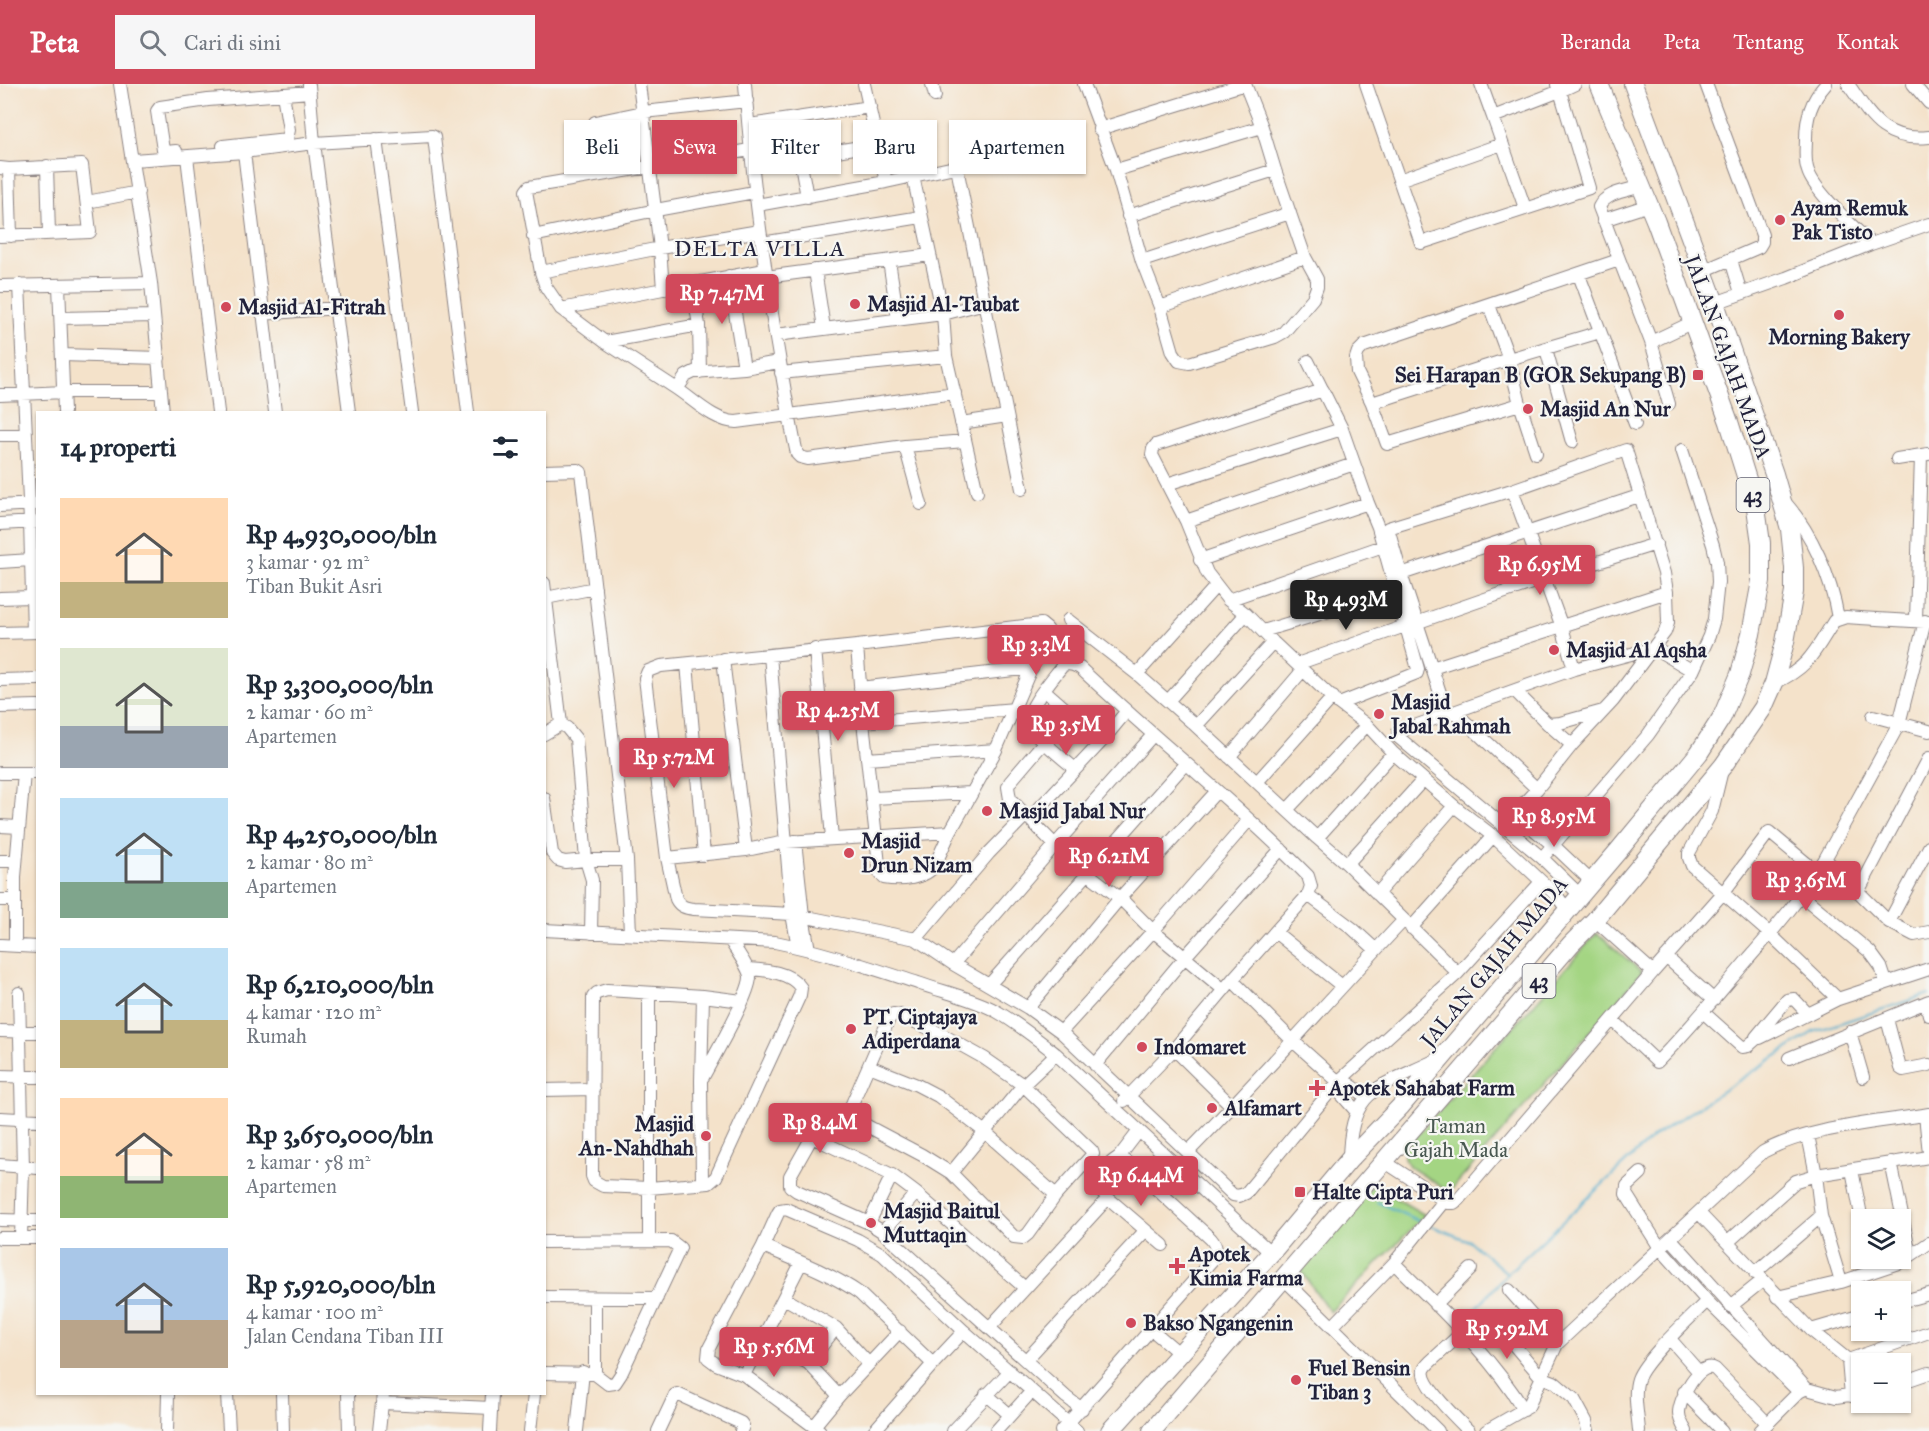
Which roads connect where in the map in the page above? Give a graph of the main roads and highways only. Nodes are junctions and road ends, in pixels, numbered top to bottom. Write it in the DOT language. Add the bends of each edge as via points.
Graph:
graph roads {
  1 [pos="1599,84"];
  2 [pos="1634,84"];
  3 [pos="1401,1106"];
  4 [pos="1419,1120"];
  5 [pos="1132,1407"];
  6 [pos="1154,1429"];
  7 [pos="1110,1431"];
  1 -- 3 [label="highway, JALAN GAJAH MADA / 43" via="1642,186 1729,422 1753,496 1761,543 1761,581 1745,661 1722,717 1700,753 1562,903"];
  2 -- 4 [label="highway, JALAN GAJAH MADA / 43" via="1715,303 1790,529 1794,592 1785,642 1763,708 1723,766 1595,920"];
  3 -- 4 [label="highway"];
  3 -- 5 [label="highway, JALAN GAJAH MADA / 43"];
  4 -- 6 [label="highway, JALAN GAJAH MADA / 43"];
  5 -- 6 [label="highway"];
  5 -- 7 [label="highway, JALAN GAJAH MADA / 43"];
}
